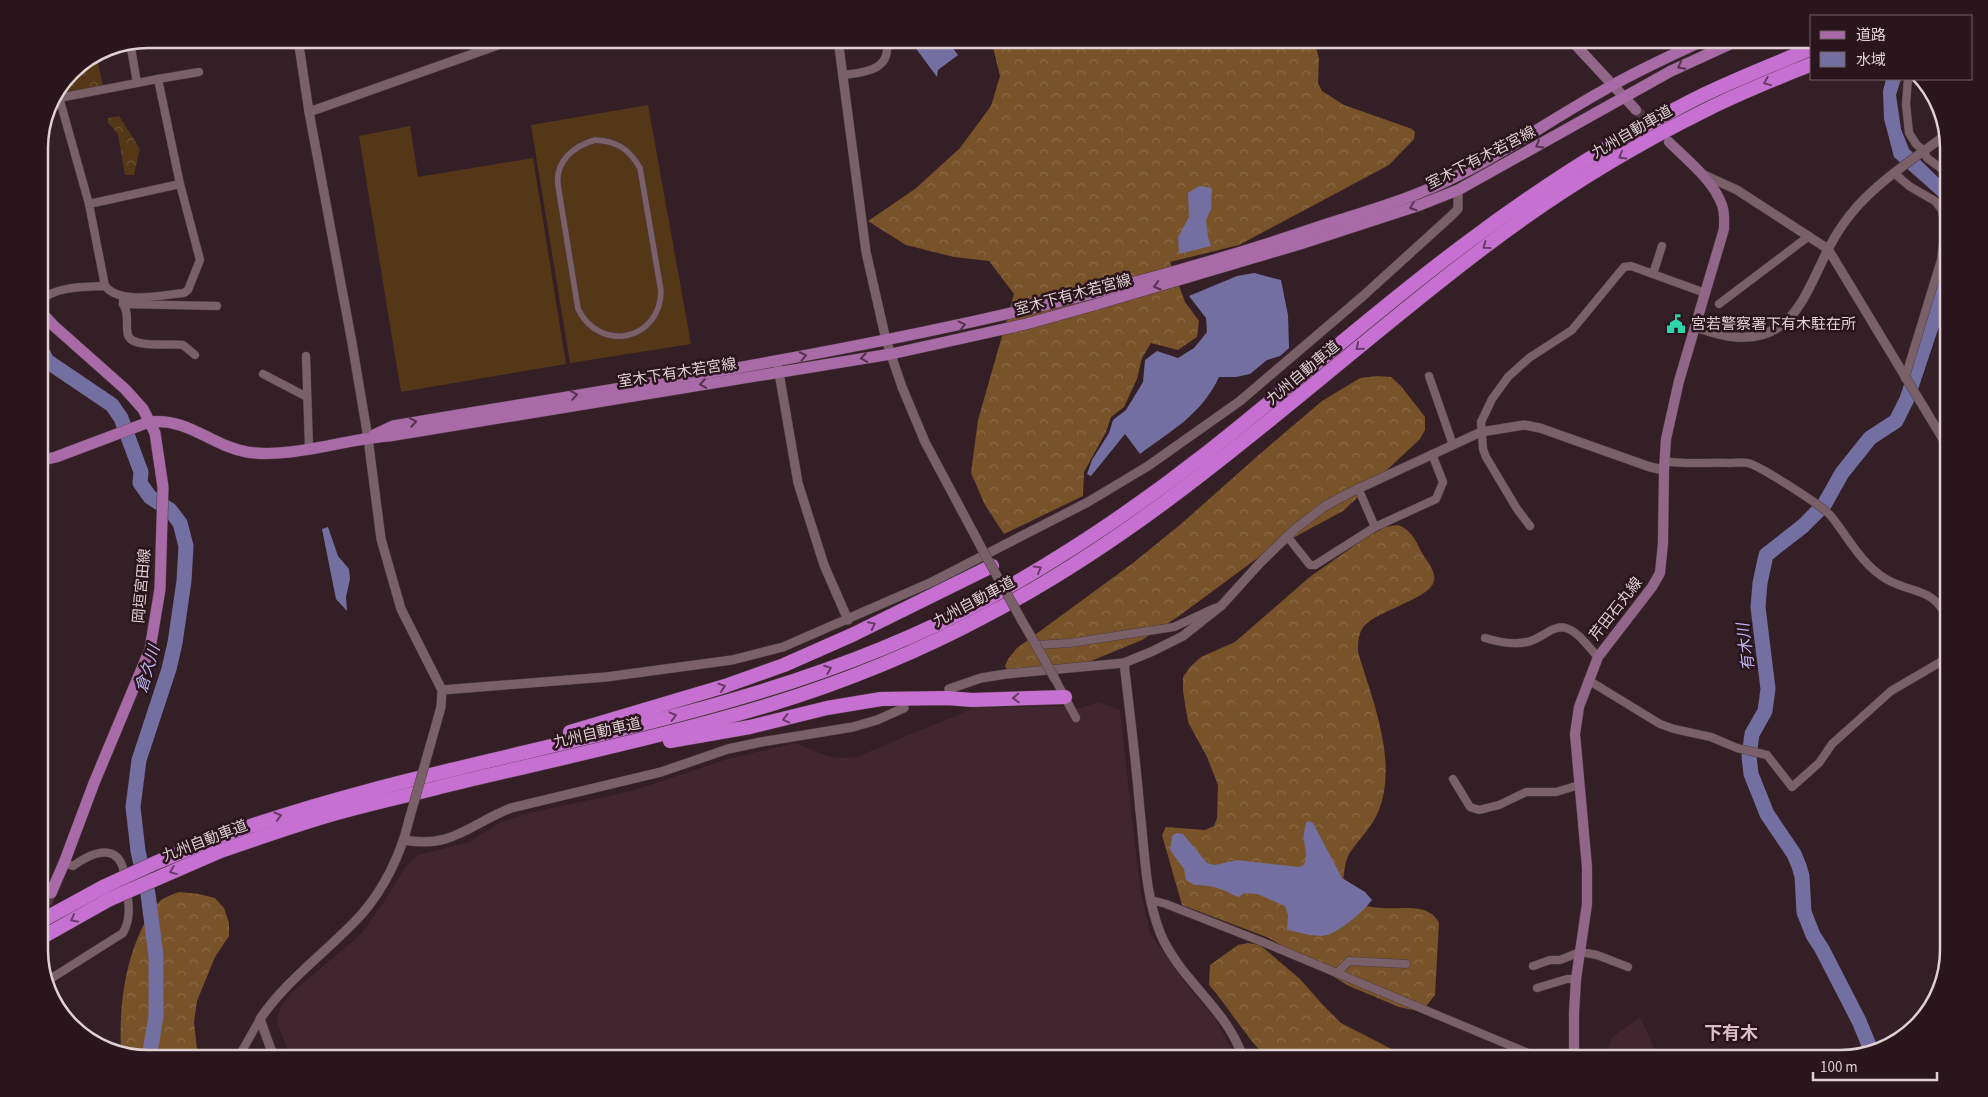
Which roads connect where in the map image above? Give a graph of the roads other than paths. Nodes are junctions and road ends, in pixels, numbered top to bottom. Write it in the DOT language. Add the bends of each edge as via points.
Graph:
graph roads {
  1 [pos="299,48"];
  2 [pos="489,48"];
  3 [pos="840,48"];
  4 [pos="887,48"];
  5 [pos="1579,48"];
  6 [pos="1688,48"];
  7 [pos="1719,48"];
  8 [pos="131,49"];
  9 [pos="1810,49"];
  10 [pos="1810,65"];
  11 [pos="199,72"];
  12 [pos="844,75"];
  13 [pos="158,79"];
  14 [pos="1908,80"];
  15 [pos="137,84"];
  16 [pos="1614,84"];
  17 [pos="63,93"];
  18 [pos="1624,96"];
  19 [pos="60,100"];
  20 [pos="1636,110"];
  21 [pos="308,112"];
  22 [pos="1940,139"];
  23 [pos="1669,142"];
  24 [pos="1924,151"];
  25 [pos="1940,168"];
  26 [pos="1895,172"];
  27 [pos="1700,173"];
  28 [pos="180,184"];
  29 [pos="1458,190"];
  30 [pos="89,204"];
  31 [pos="1940,207"];
  32 [pos="1809,236"];
  33 [pos="1662,246"];
  34 [pos="1828,250"];
  35 [pos="1940,263"];
  36 [pos="1653,274"];
  37 [pos="105,286"];
  38 [pos="1705,293"];
  39 [pos="48,294"];
  40 [pos="123,300"];
  41 [pos="1719,304"];
  42 [pos="217,306"];
  43 [pos="48,319"];
  44 [pos="1694,327"];
  45 [pos="626,336"];
  46 [pos="886,340"];
  47 [pos="891,354"];
  48 [pos="195,355"];
  49 [pos="306,356"];
  50 [pos="778,367"];
  51 [pos="263,374"];
  52 [pos="1429,376"];
  53 [pos="1906,379"];
  54 [pos="307,397"];
  55 [pos="150,422"];
  56 [pos="1482,432"];
  57 [pos="1940,435"];
  58 [pos="368,438"];
  59 [pos="1453,445"];
  60 [pos="309,448"];
  61 [pos="1432,454"];
  62 [pos="48,459"];
  63 [pos="1664,466"];
  64 [pos="1358,488"];
  65 [pos="1530,526"];
  66 [pos="1375,527"];
  67 [pos="1287,536"];
  68 [pos="986,569"];
  69 [pos="1222,605"];
  70 [pos="1940,605"];
  71 [pos="848,620"];
  72 [pos="1485,638"];
  73 [pos="1036,645"];
  74 [pos="1598,657"];
  75 [pos="1940,662"];
  76 [pos="1124,664"];
  77 [pos="1055,679"];
  78 [pos="1588,680"];
  79 [pos="949,689"];
  80 [pos="442,690"];
  81 [pos="1065,697"];
  82 [pos="904,708"];
  83 [pos="1076,718"];
  84 [pos="440,772"];
  85 [pos="475,779"];
  86 [pos="1453,779"];
  87 [pos="1579,785"];
  88 [pos="404,840"];
  89 [pos="217,845"];
  90 [pos="64,863"];
  91 [pos="51,893"];
  92 [pos="1151,900"];
  93 [pos="48,917"];
  94 [pos="48,934"];
  95 [pos="1580,952"];
  96 [pos="1406,964"];
  97 [pos="1533,966"];
  98 [pos="1628,967"];
  99 [pos="1337,973"];
  100 [pos="52,977"];
  101 [pos="1576,978"];
  102 [pos="1537,988"];
  103 [pos="260,1019"];
  104 [pos="243,1050"];
  105 [pos="271,1050"];
  106 [pos="1239,1050"];
  107 [pos="1521,1050"];
  108 [pos="1574,1050"];
  1 -- 21 [label="street"];
  2 -- 21 [label="street"];
  3 -- 12 [label="street"];
  4 -- 12 [label="street" via="884,61 877,68"];
  5 -- 16 [label="main road"];
  6 -- 16 [label="main road, 室木下有木若宮線"];
  7 -- 18 [label="main road, 室木下有木若宮線, one-way"];
  8 -- 15 [label="street"];
  84 -- 9 [label="highway, 九州自動車道, one-way" via="695,711 766,690 863,656 982,601 1055,559 1160,488 1427,273 1528,198 1597,154 1697,98"];
  10 -- 85 [label="highway, 九州自動車道, one-way" via="1754,87 1672,128 1534,211 1474,255 1164,504 1110,542 988,615 868,669 771,704"];
  11 -- 13 [label="street"];
  12 -- 46 [label="street" via="866,252"];
  13 -- 15 [label="street"];
  13 -- 28 [label="street"];
  14 -- 24 [label="street" via="1906,104 1910,133"];
  15 -- 17 [label="street"];
  16 -- 18 [label="main road"];
  46 -- 16 [label="main road, 室木下有木若宮線, one-way" via="1090,295 1237,254 1392,204 1454,178"];
  18 -- 20 [label="main road"];
  18 -- 29 [label="main road, 室木下有木若宮線, one-way"];
  19 -- 30 [label="street"];
  21 -- 58 [label="street"];
  22 -- 24 [label="street"];
  23 -- 27 [label="main road, 芹田石丸線"];
  24 -- 25 [label="street" via="1927,158"];
  24 -- 26 [label="street"];
  26 -- 31 [label="street"];
  26 -- 34 [label="street" via="1865,197 1838,231"];
  27 -- 32 [label="street" via="1737,190"];
  27 -- 38 [label="main road, 芹田石丸線" via="1723,207 1724,219 1722,238"];
  28 -- 30 [label="street"];
  28 -- 40 [label="street" via="200,260 188,290"];
  29 -- 47 [label="main road, 室木下有木若宮線, one-way" via="1300,244 1094,305 1026,324"];
  29 -- 71 [label="street" via="1458,208 1450,217 1362,296 1240,401 1148,466 1088,502 932,582"];
  30 -- 37 [label="street"];
  32 -- 34 [label="street"];
  32 -- 41 [label="street"];
  33 -- 36 [label="street"];
  34 -- 44 [label="street" via="1803,302 1781,326 1750,337 1734,337"];
  34 -- 53 [label="street"];
  35 -- 53 [label="street"];
  36 -- 38 [label="street"];
  36 -- 56 [label="street" via="1624,266 1572,330 1529,358 1508,377 1481,422"];
  37 -- 39 [label="street" via="73,287"];
  37 -- 40 [label="street"];
  38 -- 44 [label="main road, 芹田石丸線"];
  40 -- 42 [label="street"];
  40 -- 48 [label="street" via="131,339 148,345 183,345"];
  43 -- 55 [label="main road, 岡垣宮田線" via="125,388"];
  44 -- 63 [label="main road, 芹田石丸線" via="1672,412"];
  45 -- 45 [label="street" via="645,328 652,321 661,302 661,292 640,168 626,149 606,140 595,140 571,151 558,172 558,185 582,318 609,336"];
  46 -- 47 [label="street"];
  50 -- 46 [label="main road, 室木下有木若宮線, one-way"];
  47 -- 50 [label="main road, 室木下有木若宮線, one-way"];
  47 -- 68 [label="street, bridge" via="925,442 981,547"];
  49 -- 54 [label="street"];
  50 -- 58 [label="main road, 室木下有木若宮線"];
  50 -- 71 [label="street" via="798,484 824,565"];
  51 -- 54 [label="street"];
  52 -- 59 [label="street"];
  53 -- 57 [label="street"];
  54 -- 60 [label="street"];
  55 -- 60 [label="main road, 室木下有木若宮線" via="173,422 217,443 248,452 271,453"];
  55 -- 62 [label="main road, 室木下有木若宮線"];
  55 -- 90 [label="main road, 岡垣宮田線" via="155,433 163,494 160,589 150,649"];
  56 -- 59 [label="street"];
  56 -- 63 [label="street" via="1524,425 1650,467"];
  56 -- 65 [label="street" via="1483,448 1491,467"];
  58 -- 60 [label="main road, 室木下有木若宮線"];
  58 -- 80 [label="street" via="381,539 401,609"];
  59 -- 61 [label="street"];
  61 -- 64 [label="street"];
  61 -- 66 [label="street" via="1443,482 1436,499"];
  63 -- 70 [label="street" via="1747,463 1763,469 1830,514 1872,568 1885,578 1930,596"];
  63 -- 74 [label="main road, 芹田石丸線" via="1663,543 1657,580"];
  64 -- 66 [label="street"];
  64 -- 67 [label="street" via="1326,506"];
  66 -- 67 [label="street" via="1315,565 1310,565"];
  67 -- 69 [label="street"];
  68 -- 73 [label="street, bridge"];
  84 -- 68 [label="highway, one-way" via="784,665"];
  69 -- 73 [label="street" via="1174,627"];
  69 -- 76 [label="street" via="1183,636"];
  71 -- 80 [label="street" via="783,647 732,660 606,677"];
  72 -- 74 [label="street" via="1500,642 1528,642 1566,628"];
  73 -- 77 [label="street, bridge"];
  74 -- 78 [label="main road, 芹田石丸線"];
  75 -- 78 [label="street" via="1891,691 1832,744 1818,763 1792,787 1767,755 1660,724"];
  76 -- 79 [label="street" via="1006,674"];
  76 -- 92 [label="street"];
  77 -- 81 [label="street"];
  78 -- 87 [label="main road, 芹田石丸線" via="1579,707 1576,734"];
  80 -- 88 [label="street, bridge" via="442,707"];
  81 -- 83 [label="street"];
  81 -- 85 [label="highway, one-way" via="880,699"];
  82 -- 88 [label="street" via="853,727 761,742 661,772 511,808 449,839 421,843"];
  89 -- 84 [label="highway, 九州自動車道, one-way" via="272,818"];
  85 -- 89 [label="highway, 九州自動車道"];
  86 -- 87 [label="street" via="1470,807 1479,810 1526,792 1556,792"];
  87 -- 95 [label="main road, 芹田石丸線" via="1587,867 1587,904"];
  88 -- 103 [label="street" via="382,886 362,913 282,990"];
  89 -- 93 [label="highway, 九州自動車道, bridge" via="155,863"];
  89 -- 94 [label="highway, 九州自動車道, one-way, bridge"];
  90 -- 91 [label="main road, 岡垣宮田線"];
  90 -- 100 [label="street" via="73,866 93,854 106,852 116,856 124,863 130,912 122,933"];
  92 -- 99 [label="street"];
  92 -- 106 [label="street" via="1162,937 1173,957 1223,1019"];
  95 -- 97 [label="street"];
  95 -- 98 [label="street"];
  95 -- 101 [label="main road, 芹田石丸線"];
  96 -- 99 [label="street" via="1350,961"];
  99 -- 107 [label="street"];
  101 -- 102 [label="street"];
  101 -- 108 [label="main road, 芹田石丸線"];
  103 -- 104 [label="street"];
  103 -- 105 [label="street"];
}
